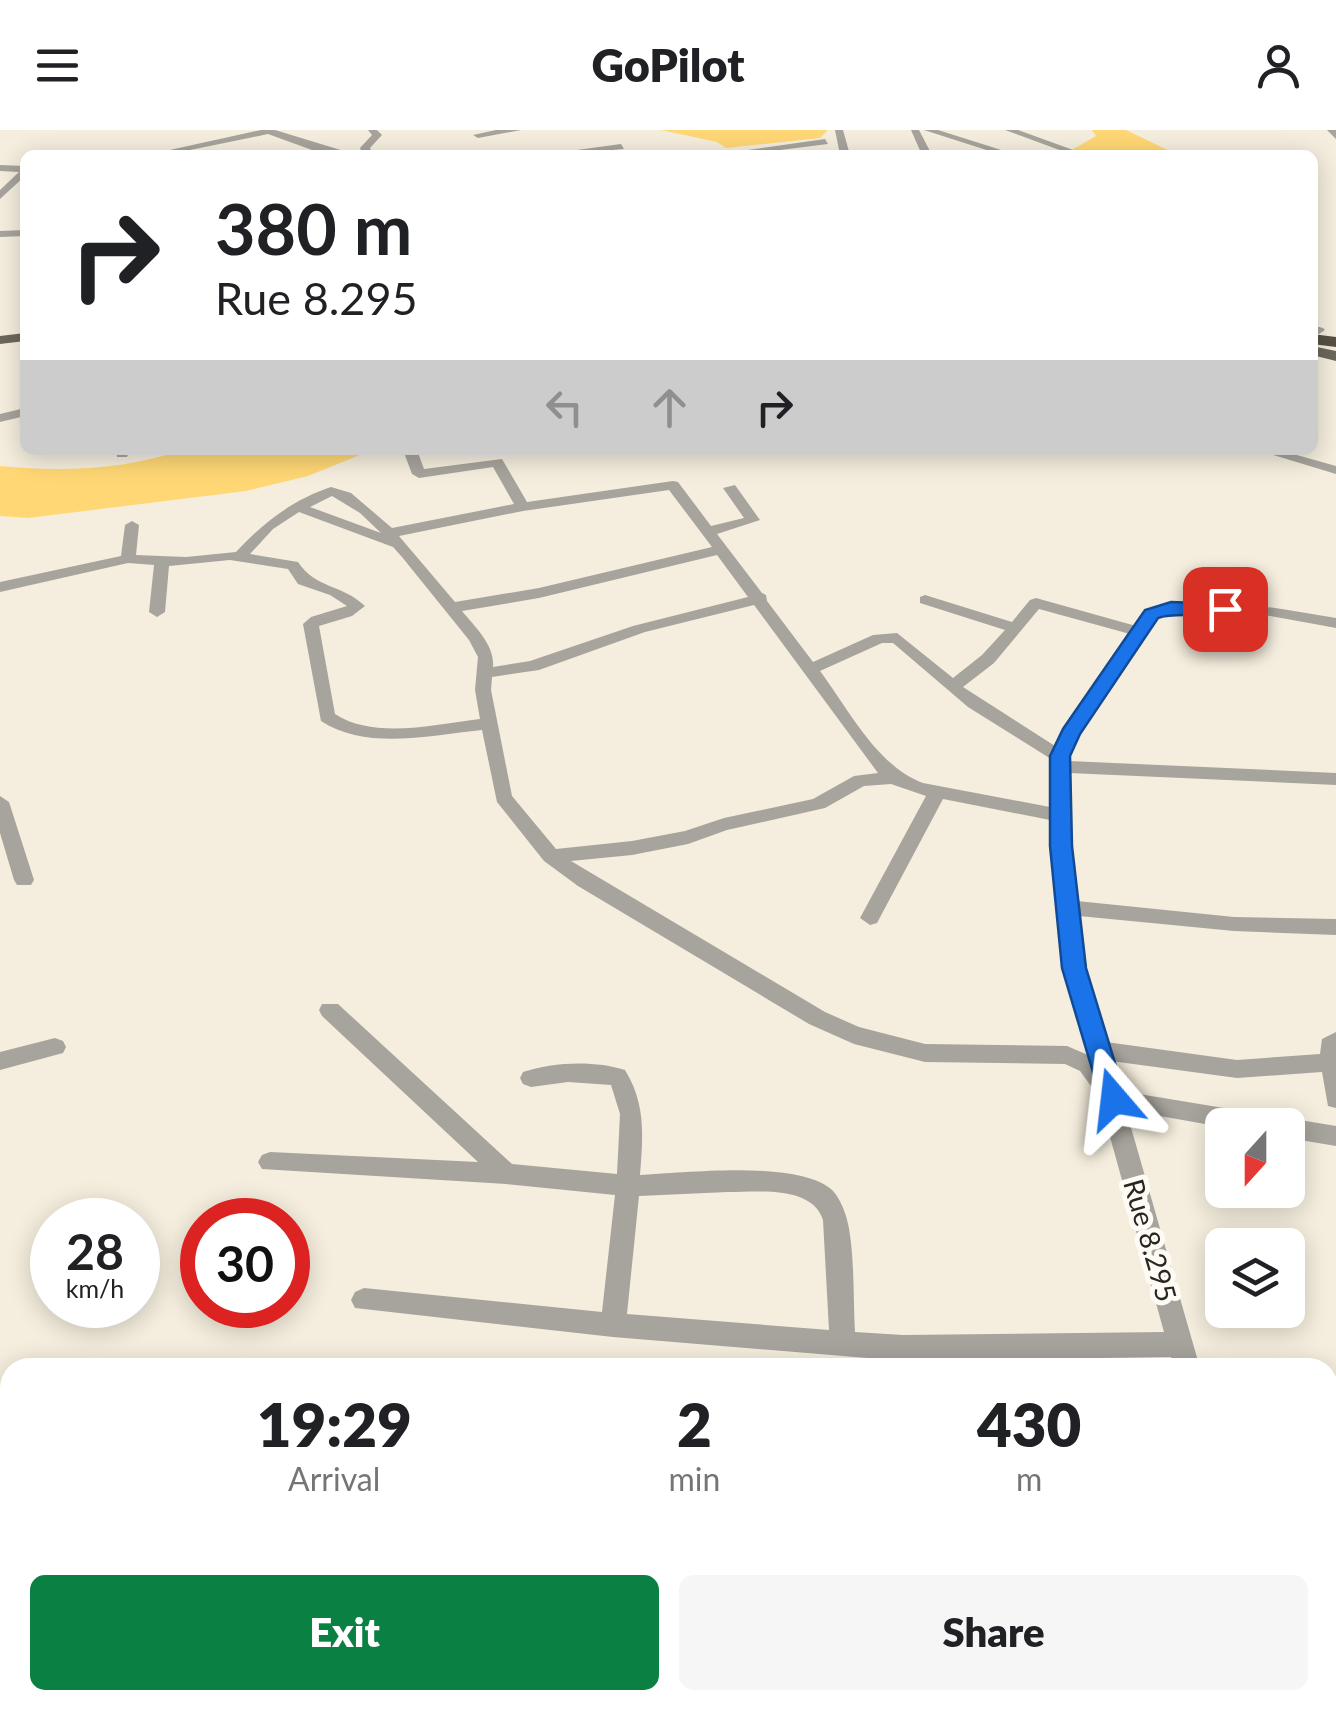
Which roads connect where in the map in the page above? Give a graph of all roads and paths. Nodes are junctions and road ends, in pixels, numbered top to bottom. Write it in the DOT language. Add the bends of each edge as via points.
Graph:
graph roads {
  1 [pos="270,130"];
  2 [pos="372,130"];
  3 [pos="517,130"];
  4 [pos="928,130"];
  5 [pos="1008,130"];
  6 [pos="1331,130"];
  7 [pos="477,132"];
  8 [pos="1336,136"];
  9 [pos="825,142"];
  10 [pos="621,147"];
  11 [pos="1060,149"];
  12 [pos="192,150"];
  13 [pos="327,150"];
  14 [pos="366,150"];
  15 [pos="599,150"];
  16 [pos="760,150"];
  17 [pos="995,150"];
  18 [pos="1064,150"];
  19 [pos="20,175"];
  20 [pos="12,182"];
  21 [pos="20,182"];
  22 [pos="0,196"];
  23 [pos="412,455"];
  24 [pos="1282,455"];
  25 [pos="1336,470"];
  26 [pos="730,488"];
  27 [pos="298,507"];
  28 [pos="523,507"];
  29 [pos="132,526"];
  30 [pos="706,532"];
  31 [pos="395,539"];
  32 [pos="719,550"];
  33 [pos="240,557"];
  34 [pos="218,558"];
  35 [pos="128,559"];
  36 [pos="162,561"];
  37 [pos="211,580"];
  38 [pos="0,587"];
  39 [pos="761,598"];
  40 [pos="925,600"];
  41 [pos="448,608"];
  42 [pos="158,612"];
  43 [pos="1336,623"];
  44 [pos="1016,628"];
  45 [pos="1138,631"];
  46 [pos="810,669"];
  47 [pos="485,673"];
  48 [pos="952,687"];
  49 [pos="488,724"];
  50 [pos="1060,761"];
  51 [pos="896,778"];
  52 [pos="1336,779"];
  53 [pos="937,794"];
  54 [pos="0,802"];
  55 [pos="1059,814"];
  56 [pos="551,856"];
  57 [pos="24,880"];
  58 [pos="1066,906"];
  59 [pos="870,918"];
  60 [pos="1336,927"];
  61 [pos="330,1010"];
  62 [pos="55,1047"];
  63 [pos="1098,1050"];
  64 [pos="1333,1051"];
  65 [pos="0,1061"];
  66 [pos="531,1078"];
  67 [pos="1114,1099"];
  68 [pos="1336,1099"];
  69 [pos="1205,1115"];
  70 [pos="1305,1131"];
  71 [pos="1336,1136"];
  72 [pos="270,1162"];
  73 [pos="506,1174"];
  74 [pos="628,1186"];
  75 [pos="364,1300"];
  76 [pos="613,1325"];
  77 [pos="843,1344"];
  78 [pos="1183,1356"];
  1 -- 12 [label="street"];
  1 -- 13 [label="street"];
  2 -- 14 [label="street" via="377,139"];
  3 -- 7 [label="street"];
  4 -- 17 [label="street"];
  5 -- 11 [label="street"];
  6 -- 8 [label="street"];
  9 -- 16 [label="street"];
  10 -- 15 [label="street"];
  11 -- 18 [label="street"];
  19 -- 20 [label="street"];
  20 -- 21 [label="street"];
  20 -- 22 [label="street"];
  23 -- 28 [label="street" via="419,474 498,462"];
  24 -- 25 [label="street"];
  26 -- 30 [label="street" via="753,520"];
  27 -- 31 [label="street"];
  27 -- 31 [label="street" via="339,491"];
  27 -- 33 [label="street" via="268,526"];
  28 -- 30 [label="street" via="672,484"];
  28 -- 31 [label="street"];
  29 -- 35 [label="street"];
  30 -- 32 [label="street"];
  31 -- 41 [label="street"];
  32 -- 39 [label="street"];
  32 -- 41 [label="street" via="539,594"];
  33 -- 34 [label="street"];
  33 -- 49 [label="street" via="293,565 304,581 358,606 311,624 327,717 336,727 361,734"];
  34 -- 36 [label="street"];
  34 -- 37 [label="street"];
  35 -- 36 [label="street"];
  35 -- 38 [label="street"];
  36 -- 42 [label="street"];
  39 -- 46 [label="street"];
  39 -- 47 [label="street" via="639,629 533,666"];
  40 -- 44 [label="street"];
  41 -- 47 [label="street" via="476,638"];
  43 -- 45 [label="street, Rue 8.295" via="1171,607 1152,614"];
  44 -- 45 [label="street" via="1036,604"];
  44 -- 48 [label="street"];
  45 -- 50 [label="street, Rue 8.295" via="1070,733"];
  46 -- 48 [label="street" via="889,636"];
  46 -- 51 [label="street" via="858,739"];
  47 -- 49 [label="street"];
  48 -- 50 [label="street"];
  49 -- 56 [label="street" via="502,798"];
  50 -- 52 [label="street"];
  50 -- 55 [label="street, Rue 8.295"];
  51 -- 53 [label="street"];
  51 -- 56 [label="street" via="860,780 818,804 688,837"];
  53 -- 55 [label="street"];
  53 -- 59 [label="street"];
  54 -- 57 [label="street"];
  55 -- 58 [label="street, Rue 8.295"];
  56 -- 67 [label="street" via="854,1036 925,1053 1067,1055 1088,1065"];
  58 -- 60 [label="street"];
  58 -- 63 [label="street, Rue 8.295" via="1074,968"];
  61 -- 73 [label="street"];
  62 -- 65 [label="street"];
  63 -- 64 [label="street" via="1237,1070"];
  63 -- 67 [label="street, Rue 8.295"];
  64 -- 68 [label="street"];
  66 -- 74 [label="street" via="568,1072 617,1076 632,1118"];
  67 -- 69 [label="street"];
  67 -- 78 [label="street, Rue 8.295"];
  70 -- 71 [label="street"];
  72 -- 73 [label="street"];
  73 -- 74 [label="street"];
  74 -- 76 [label="street"];
  74 -- 77 [label="street" via="780,1182 819,1194 835,1220"];
  75 -- 76 [label="street"];
  76 -- 77 [label="street"];
  77 -- 78 [label="street"];
}
